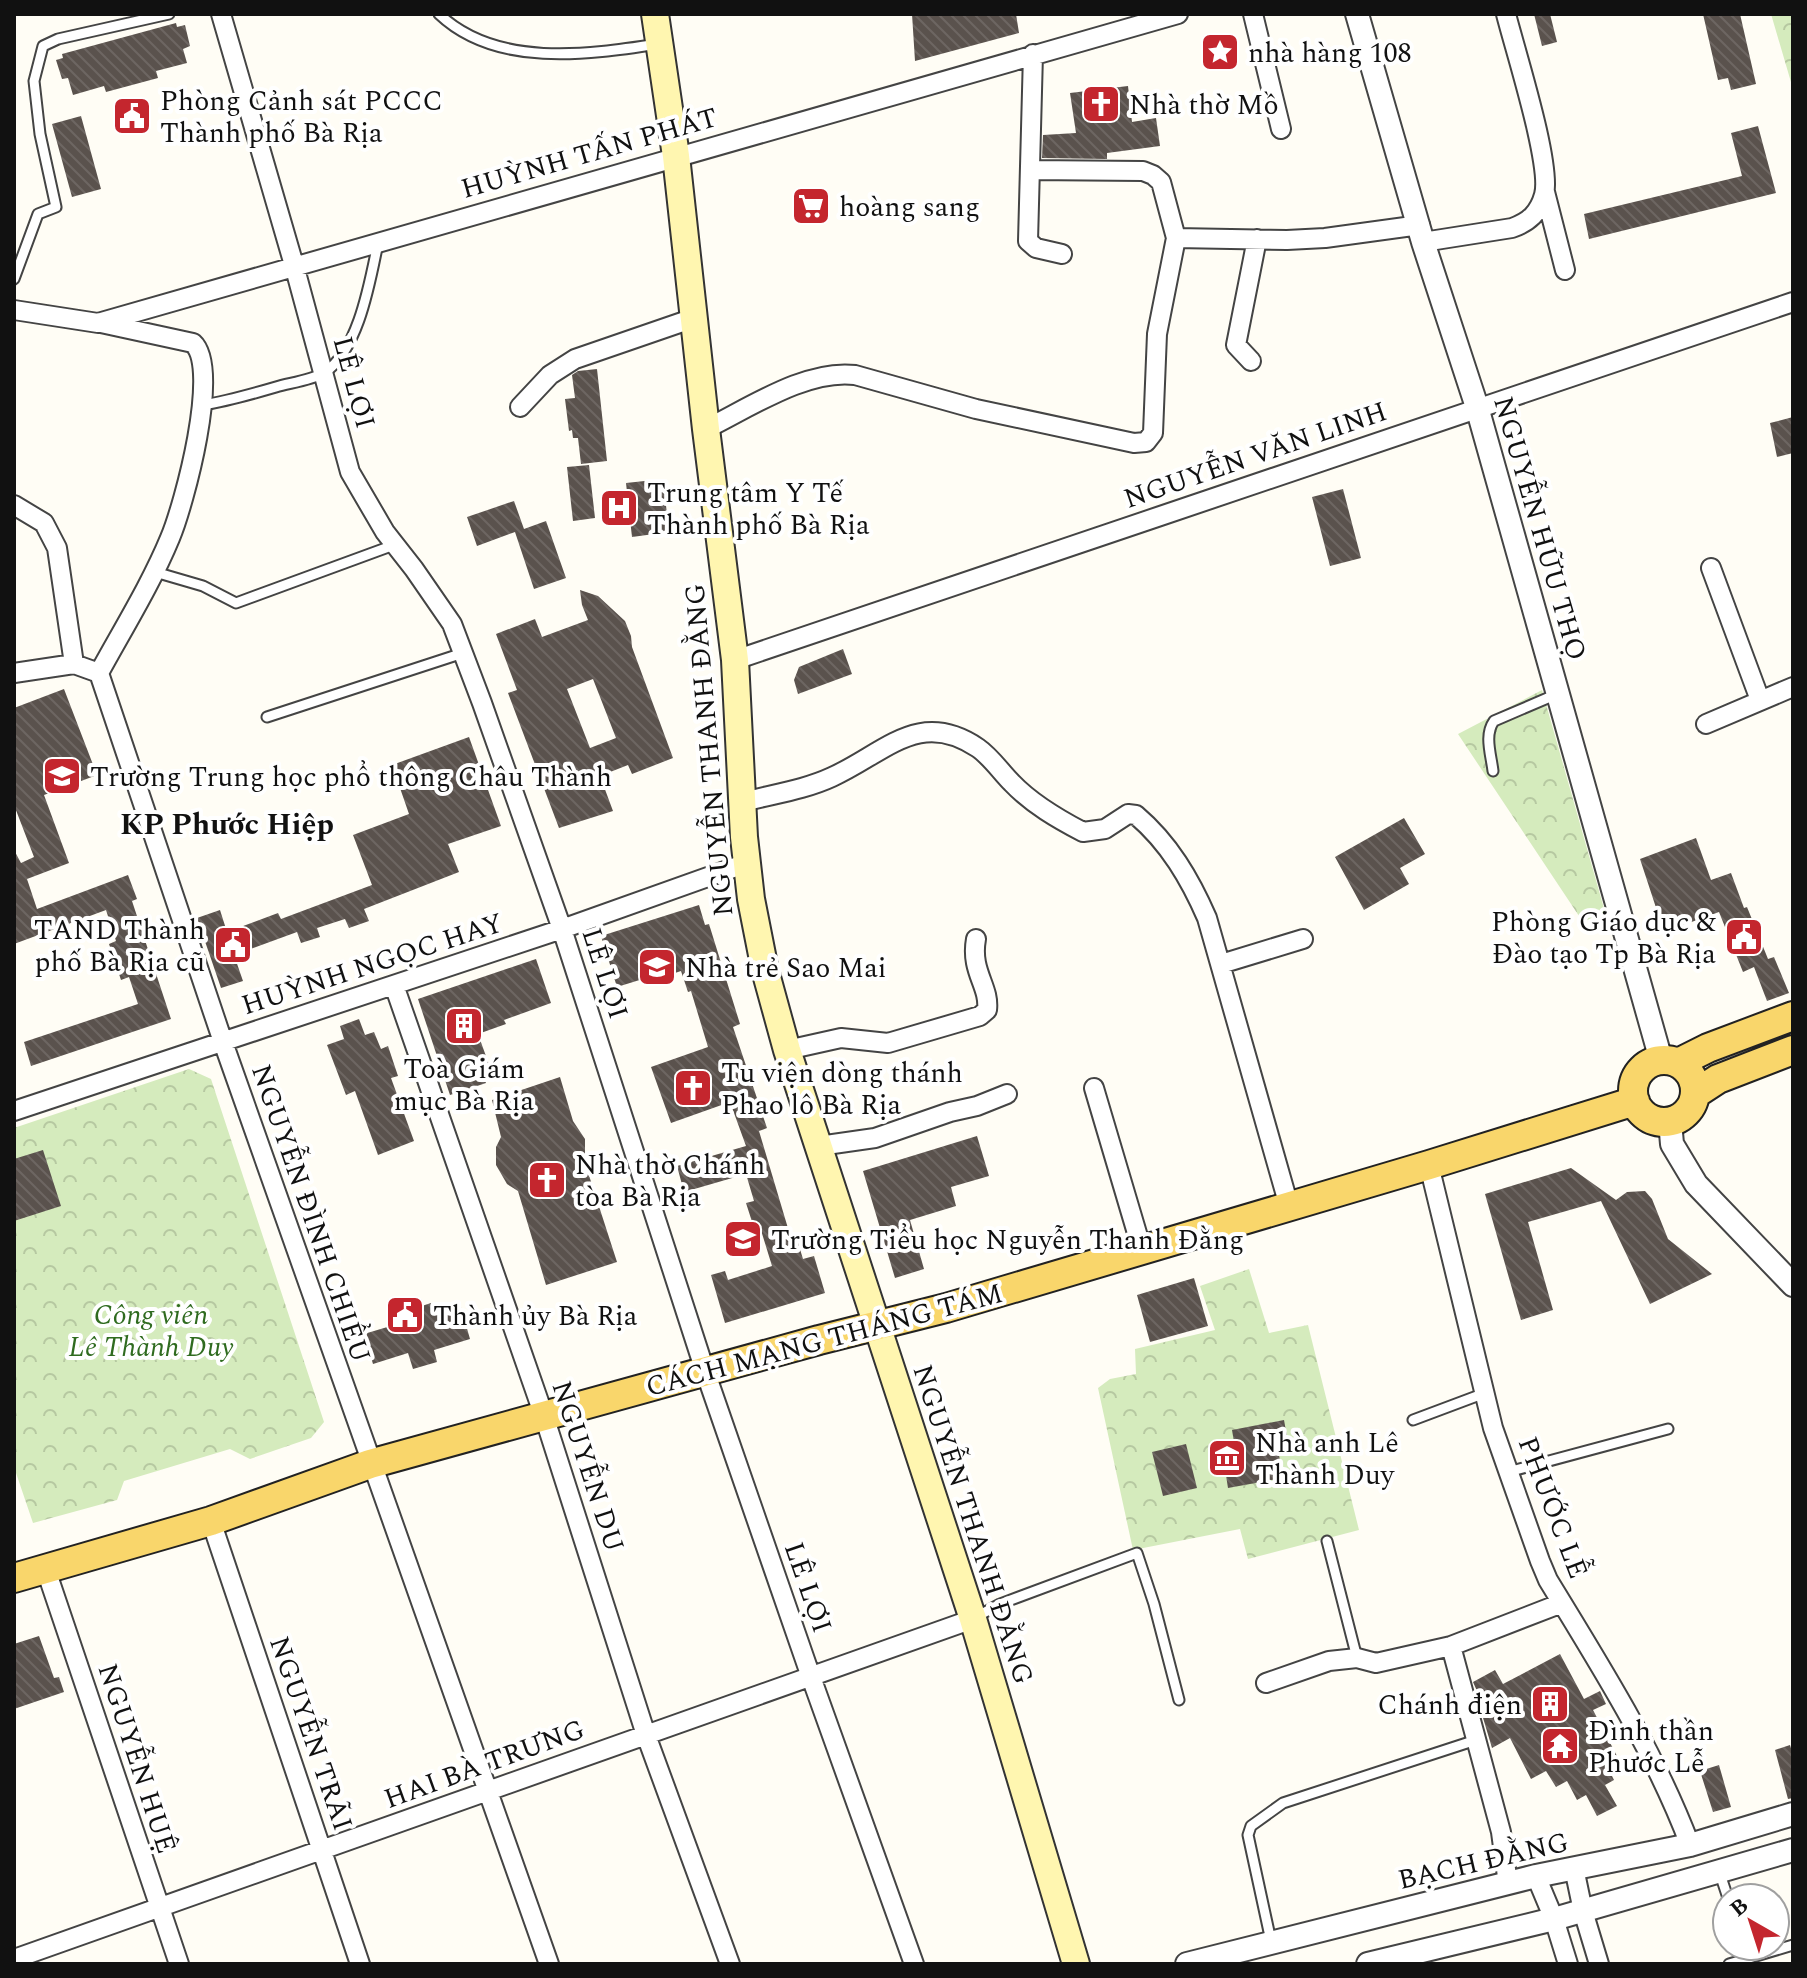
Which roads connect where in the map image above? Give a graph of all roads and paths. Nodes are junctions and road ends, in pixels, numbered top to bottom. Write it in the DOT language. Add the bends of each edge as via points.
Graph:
graph roads {
  1 [pos="169,14"];
  2 [pos="221,14"];
  3 [pos="439,14"];
  4 [pos="655,14"];
  5 [pos="1178,14"];
  6 [pos="1253,14"];
  7 [pos="1357,14"];
  8 [pos="1506,14"];
  9 [pos="660,44"];
  10 [pos="1033,54"];
  11 [pos="1281,129"];
  12 [pos="676,156"];
  13 [pos="1030,170"];
  14 [pos="1545,192"];
  15 [pos="1422,233"];
  16 [pos="1176,238"];
  17 [pos="1257,239"];
  18 [pos="378,241"];
  19 [pos="1062,254"];
  20 [pos="294,265"];
  21 [pos="1565,270"];
  22 [pos="14,279"];
  23 [pos="1793,302"];
  24 [pos="14,310"];
  25 [pos="694,318"];
  26 [pos="98,323"];
  27 [pos="1251,361"];
  28 [pos="323,373"];
  29 [pos="203,405"];
  30 [pos="520,407"];
  31 [pos="1477,407"];
  32 [pos="706,429"];
  33 [pos="14,505"];
  34 [pos="394,545"];
  35 [pos="1711,568"];
  36 [pos="154,572"];
  37 [pos="463,653"];
  38 [pos="735,660"];
  39 [pos="74,664"];
  40 [pos="14,673"];
  41 [pos="99,673"];
  42 [pos="1793,687"];
  43 [pos="1557,694"];
  44 [pos="1760,700"];
  45 [pos="267,717"];
  46 [pos="1706,724"];
  47 [pos="1493,771"];
  48 [pos="743,802"];
  49 [pos="747,863"];
  50 [pos="562,929"];
  51 [pos="976,939"];
  52 [pos="1303,939"];
  53 [pos="1221,964"];
  54 [pos="394,985"];
  55 [pos="1793,1016"];
  56 [pos="223,1042"];
  57 [pos="787,1050"];
  58 [pos="1793,1050"];
  59 [pos="1669,1062"];
  60 [pos="1094,1088"];
  61 [pos="1007,1094"];
  62 [pos="1695,1094"];
  63 [pos="1635,1101"];
  64 [pos="14,1111"];
  65 [pos="1670,1121"];
  66 [pos="819,1146"];
  67 [pos="1429,1165"];
  68 [pos="1289,1206"];
  69 [pos="1142,1250"];
  70 [pos="1793,1285"];
  71 [pos="877,1326"];
  72 [pos="705,1371"];
  73 [pos="1485,1393"];
  74 [pos="544,1416"];
  75 [pos="1413,1420"];
  76 [pos="1668,1429"];
  77 [pos="370,1464"];
  78 [pos="1508,1472"];
  79 [pos="211,1521"];
  80 [pos="1327,1541"];
  81 [pos="46,1570"];
  82 [pos="14,1578"];
  83 [pos="1562,1603"];
  84 [pos="973,1619"];
  85 [pos="1451,1646"];
  86 [pos="1357,1658"];
  87 [pos="811,1677"];
  88 [pos="1266,1683"];
  89 [pos="1179,1700"];
  90 [pos="646,1735"];
  91 [pos="1476,1740"];
  92 [pos="487,1791"];
  93 [pos="1793,1814"];
  94 [pos="1690,1845"];
  95 [pos="322,1850"];
  96 [pos="1793,1850"];
  97 [pos="1574,1868"];
  98 [pos="1719,1871"];
  99 [pos="1536,1876"];
  100 [pos="1723,1882"];
  101 [pos="1508,1884"];
  102 [pos="158,1908"];
  103 [pos="1583,1911"];
  104 [pos="1554,1919"];
  105 [pos="1272,1943"];
  106 [pos="14,1959"];
  107 [pos="1402,1960"];
  108 [pos="179,1964"];
  109 [pos="360,1964"];
  110 [pos="549,1964"];
  111 [pos="730,1964"];
  112 [pos="914,1964"];
  113 [pos="1076,1964"];
  114 [pos="1187,1964"];
  115 [pos="1368,1964"];
  116 [pos="1568,1964"];
  117 [pos="1599,1964"];
  1 -- 22 [label="lane" via="43,46 34,81 56,207 38,214"];
  2 -- 20 [label="street, LÊ LỢI"];
  3 -- 9 [label="lane" via="453,27 499,47 575,53"];
  4 -- 9 [label="main road, NGUYỄN THANH ĐẰNG"];
  5 -- 10 [label="street, HUỲNH TẤN PHÁT"];
  6 -- 11 [label="street"];
  7 -- 15 [label="street, NGUYỄN HỮU THỌ"];
  8 -- 14 [label="street" via="1544,163"];
  9 -- 12 [label="main road, NGUYỄN THANH ĐẰNG"];
  10 -- 12 [label="street, HUỲNH TẤN PHÁT"];
  10 -- 13 [label="street"];
  12 -- 18 [label="street, HUỲNH TẤN PHÁT"];
  12 -- 25 [label="main road, NGUYỄN THANH ĐẰNG"];
  13 -- 16 [label="street" via="1153,175 1167,196"];
  13 -- 19 [label="street" via="1028,241"];
  14 -- 15 [label="street" via="1537,213 1512,228"];
  14 -- 21 [label="street"];
  15 -- 17 [label="street"];
  15 -- 31 [label="street, NGUYỄN HỮU THỌ"];
  16 -- 17 [label="street"];
  16 -- 32 [label="street" via="1157,334 1153,433 1146,442 976,409 837,373 807,380"];
  17 -- 27 [label="street" via="1236,345"];
  18 -- 20 [label="street, HUỲNH TẤN PHÁT"];
  18 -- 28 [label="lane" via="366,298 348,342"];
  20 -- 26 [label="street, HUỲNH TẤN PHÁT"];
  20 -- 28 [label="street, LÊ LỢI"];
  23 -- 31 [label="street, NGUYỄN VĂN LINH"];
  24 -- 26 [label="street, HUỲNH TẤN PHÁT"];
  25 -- 30 [label="street" via="575,359 550,375"];
  25 -- 32 [label="main road, NGUYỄN THANH ĐẰNG"];
  26 -- 29 [label="street" via="193,343 203,360"];
  28 -- 29 [label="lane"];
  28 -- 34 [label="street, LÊ LỢI" via="350,472"];
  29 -- 36 [label="street" via="171,535"];
  31 -- 38 [label="street, NGUYỄN VĂN LINH"];
  31 -- 43 [label="street, NGUYỄN HỮU THỌ"];
  32 -- 38 [label="main road, NGUYỄN THANH ĐẰNG"];
  33 -- 39 [label="street" via="44,523 57,548"];
  34 -- 36 [label="lane" via="236,603 203,586"];
  34 -- 37 [label="street, LÊ LỢI" via="452,624"];
  35 -- 44 [label="street"];
  36 -- 41 [label="street"];
  37 -- 45 [label="lane"];
  37 -- 50 [label="street, LÊ LỢI"];
  38 -- 48 [label="main road, NGUYỄN THANH ĐẰNG"];
  39 -- 40 [label="street"];
  39 -- 41 [label="street"];
  41 -- 56 [label="street, NGUYỄN ĐÌNH CHIỂU"];
  42 -- 44 [label="street"];
  43 -- 47 [label="lane" via="1494,721 1488,736"];
  43 -- 59 [label="street, NGUYỄN HỮU THỌ"];
  44 -- 46 [label="street"];
  48 -- 49 [label="main road, NGUYỄN THANH ĐẰNG"];
  48 -- 53 [label="street" via="811,785 897,741 941,731 981,750 1033,802 1083,832 1136,815 1168,849 1195,890"];
  49 -- 50 [label="street, HUỲNH NGỌC HAY"];
  49 -- 57 [label="main road, NGUYỄN THANH ĐẰNG" via="765,970"];
  50 -- 54 [label="street, HUỲNH NGỌC HAY"];
  50 -- 72 [label="street, LÊ LỢI"];
  51 -- 57 [label="street" via="975,966 988,1001 980,1016 888,1043 841,1038"];
  52 -- 53 [label="street"];
  53 -- 68 [label="street"];
  54 -- 56 [label="street, HUỲNH NGỌC HAY"];
  54 -- 74 [label="street, NGUYỄN DU"];
  55 -- 59 [label="main road"];
  56 -- 64 [label="street, HUỲNH NGỌC HAY"];
  56 -- 77 [label="street, NGUYỄN ĐÌNH CHIỂU"];
  57 -- 66 [label="main road, NGUYỄN THANH ĐẰNG"];
  58 -- 62 [label="main road" via="1718,1079"];
  59 -- 62 [label="main road" via="1691,1076"];
  59 -- 63 [label="main road" via="1646,1066 1636,1078"];
  60 -- 69 [label="street"];
  61 -- 66 [label="street" via="875,1138"];
  62 -- 65 [label="main road" via="1687,1111"];
  63 -- 65 [label="main road" via="1649,1117"];
  63 -- 67 [label="main road, CÁCH MẠNG THÁNG TÁM"];
  65 -- 70 [label="street" via="1672,1144 1696,1184"];
  66 -- 71 [label="main road, NGUYỄN THANH ĐẰNG"];
  67 -- 68 [label="main road, CÁCH MẠNG THÁNG TÁM"];
  67 -- 73 [label="street, PHƯỚC LỄ"];
  68 -- 69 [label="main road, CÁCH MẠNG THÁNG TÁM"];
  69 -- 71 [label="main road, CÁCH MẠNG THÁNG TÁM"];
  71 -- 72 [label="main road, CÁCH MẠNG THÁNG TÁM"];
  71 -- 84 [label="main road, NGUYỄN THANH ĐẰNG"];
  72 -- 74 [label="main road, CÁCH MẠNG THÁNG TÁM"];
  72 -- 87 [label="street, LÊ LỢI"];
  73 -- 75 [label="lane"];
  73 -- 78 [label="street, PHƯỚC LỄ"];
  74 -- 77 [label="main road, CÁCH MẠNG THÁNG TÁM"];
  74 -- 90 [label="street, NGUYỄN DU"];
  76 -- 78 [label="lane"];
  77 -- 79 [label="main road, CÁCH MẠNG THÁNG TÁM"];
  77 -- 92 [label="street, NGUYỄN ĐÌNH CHIỂU"];
  78 -- 83 [label="street, PHƯỚC LỄ" via="1540,1561"];
  79 -- 81 [label="main road, CÁCH MẠNG THÁNG TÁM"];
  79 -- 95 [label="street, NGUYỄN TRÃI"];
  80 -- 86 [label="lane"];
  81 -- 82 [label="main road, CÁCH MẠNG THÁNG TÁM"];
  81 -- 102 [label="street, NGUYỄN HUỆ"];
  83 -- 85 [label="street"];
  83 -- 94 [label="street, PHƯỚC LỄ" via="1638,1728"];
  84 -- 87 [label="street, HAI BÀ TRƯNG"];
  84 -- 89 [label="lane" via="1137,1553"];
  84 -- 113 [label="main road, NGUYỄN THANH ĐẰNG"];
  85 -- 86 [label="street" via="1376,1663"];
  85 -- 91 [label="street"];
  86 -- 88 [label="street" via="1329,1661"];
  87 -- 90 [label="street, HAI BÀ TRƯNG"];
  87 -- 112 [label="street, LÊ LỢI"];
  90 -- 92 [label="street, HAI BÀ TRƯNG"];
  90 -- 111 [label="street, NGUYỄN DU"];
  91 -- 101 [label="street" via="1501,1832"];
  91 -- 105 [label="lane" via="1283,1803 1251,1826 1248,1835"];
  92 -- 95 [label="street, HAI BÀ TRƯNG"];
  92 -- 110 [label="street, NGUYỄN ĐÌNH CHIỂU"];
  93 -- 94 [label="street, BẠCH ĐẰNG"];
  94 -- 97 [label="street, BẠCH ĐẰNG"];
  95 -- 102 [label="street, HAI BÀ TRƯNG"];
  95 -- 109 [label="street, NGUYỄN TRÃI"];
  96 -- 98 [label="street"];
  97 -- 99 [label="street, BẠCH ĐẰNG"];
  97 -- 103 [label="street"];
  98 -- 100 [label="lane"];
  98 -- 103 [label="street"];
  99 -- 101 [label="street, BẠCH ĐẰNG"];
  99 -- 104 [label="street"];
  101 -- 105 [label="street, BẠCH ĐẰNG"];
  102 -- 106 [label="street, HAI BÀ TRƯNG"];
  102 -- 108 [label="street, NGUYỄN HUỆ"];
  103 -- 104 [label="street"];
  103 -- 117 [label="street"];
  104 -- 107 [label="street"];
  104 -- 116 [label="street"];
  105 -- 114 [label="street, BẠCH ĐẰNG"];
  107 -- 115 [label="street"];
}
